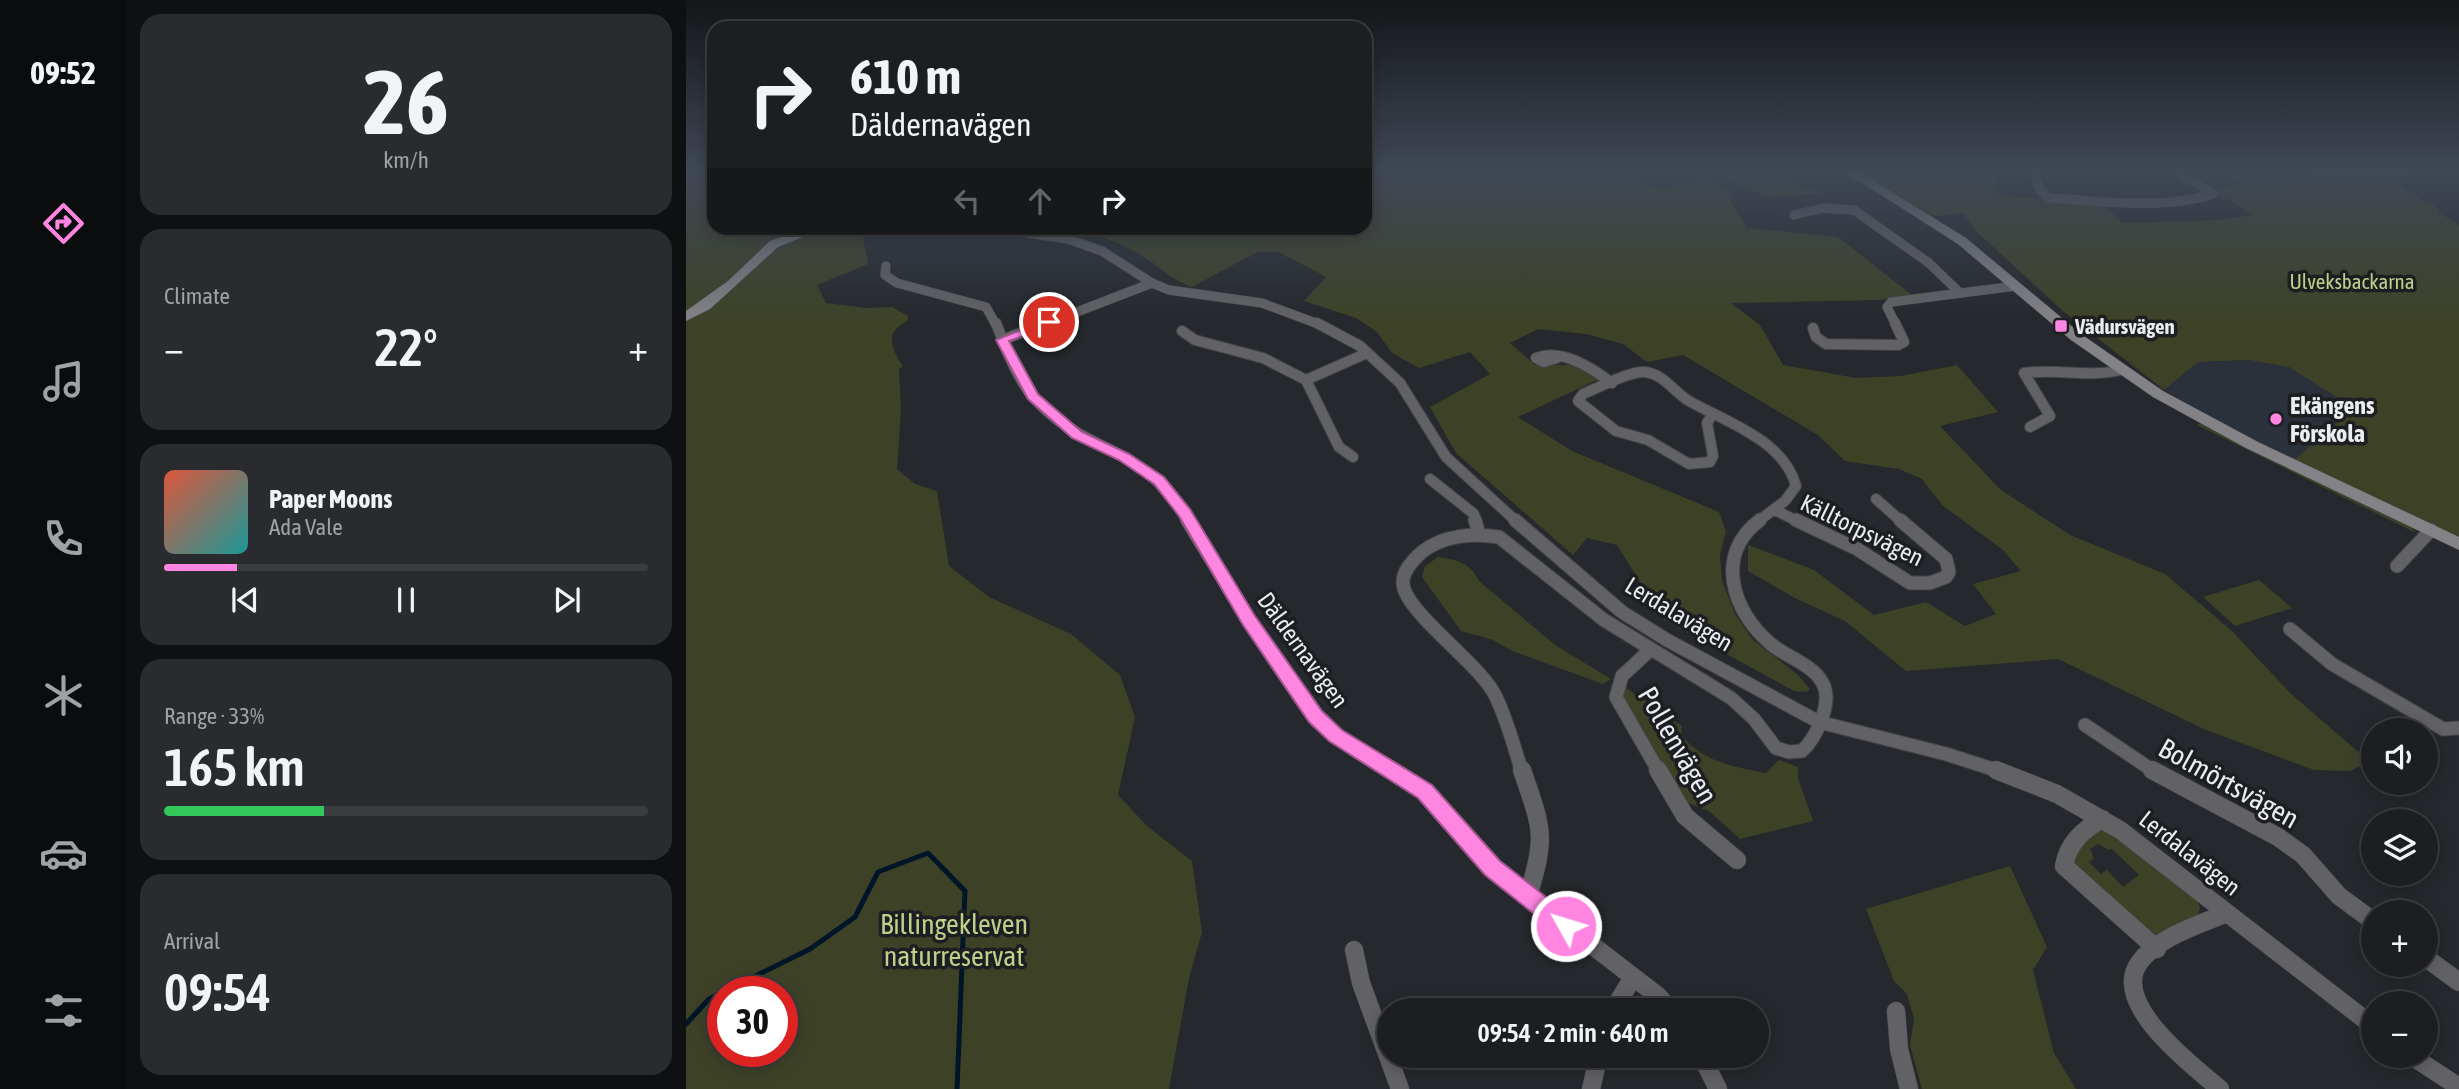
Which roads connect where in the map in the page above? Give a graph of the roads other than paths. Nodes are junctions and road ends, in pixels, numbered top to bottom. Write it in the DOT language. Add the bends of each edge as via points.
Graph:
graph roads {
  1 [pos="1868,220"];
  2 [pos="1929,220"];
  3 [pos="798,235"];
  4 [pos="1034,235"];
  5 [pos="886,266"];
  6 [pos="1152,283"];
  7 [pos="2016,286"];
  8 [pos="1960,293"];
  9 [pos="686,317"];
  10 [pos="1813,328"];
  11 [pos="1182,331"];
  12 [pos="1002,340"];
  13 [pos="1367,353"];
  14 [pos="1557,358"];
  15 [pos="2121,370"];
  16 [pos="1306,380"];
  17 [pos="1612,383"];
  18 [pos="1713,414"];
  19 [pos="2030,427"];
  20 [pos="1353,457"];
  21 [pos="1430,479"];
  22 [pos="1876,499"];
  23 [pos="1774,510"];
  24 [pos="2431,530"];
  25 [pos="1479,534"];
  26 [pos="2459,544"];
  27 [pos="2397,566"];
  28 [pos="2290,629"];
  29 [pos="1650,650"];
  30 [pos="1819,722"];
  31 [pos="2085,725"];
  32 [pos="2459,728"];
  33 [pos="2102,819"];
  34 [pos="1737,860"];
  35 [pos="1528,896"];
  36 [pos="2361,912"];
  37 [pos="2227,913"];
  38 [pos="2157,949"];
  39 [pos="1354,950"];
  40 [pos="2438,967"];
  41 [pos="1633,979"];
  42 [pos="2459,982"];
  43 [pos="1619,998"];
  44 [pos="1660,998"];
  45 [pos="1896,1011"];
  46 [pos="2361,1017"];
  47 [pos="1596,1068"];
  48 [pos="1708,1068"];
  49 [pos="2430,1068"];
  50 [pos="2459,1087"];
  51 [pos="1400,1089"];
  52 [pos="1591,1089"];
  53 [pos="1718,1089"];
  54 [pos="1909,1089"];
  55 [pos="2220,1089"];
  1 -- 8 [label="street" via="1928,263"];
  2 -- 7 [label="street"];
  3 -- 9 [label="street" via="774,244 732,284"];
  4 -- 6 [label="street, Lerdalavägen" via="1102,251"];
  5 -- 12 [label="street, Däldernavägen" via="885,275 897,283 986,307"];
  6 -- 12 [label="street"];
  6 -- 13 [label="street, Lerdalavägen" via="1168,290 1237,298 1297,314"];
  7 -- 8 [label="street"];
  7 -- 15 [label="street"];
  8 -- 10 [label="street" via="1888,304 1903,337 1898,345 1826,344"];
  11 -- 16 [label="street" via="1195,340 1263,358"];
  12 -- 35 [label="street, Däldernavägen" via="1022,380 1046,410 1077,435 1139,466 1171,494 1249,621 1315,716 1336,735 1425,792 1493,868"];
  13 -- 16 [label="street"];
  13 -- 30 [label="street, Lerdalavägen" via="1400,383 1446,457 1622,612"];
  14 -- 17 [label="street" via="1587,364"];
  15 -- 19 [label="street" via="2095,375 2024,373 2050,416"];
  15 -- 24 [label="street" via="2211,424"];
  16 -- 20 [label="street" via="1339,447"];
  17 -- 18 [label="street, Källtorpsvägen" via="1633,374 1652,374"];
  17 -- 18 [label="street, Källtorpsvägen" via="1583,394 1578,401 1608,426 1648,440 1689,464 1706,464 1713,456 1707,423"];
  18 -- 23 [label="street, Källtorpsvägen" via="1740,424 1792,471 1796,486 1792,495"];
  21 -- 25 [label="street" via="1474,514"];
  22 -- 23 [label="street, Källtorpsvägen" via="1946,559 1946,576 1930,583 1910,583 1857,549"];
  23 -- 30 [label="street, Källtorpsvägen" via="1759,519 1738,543 1733,584 1756,629 1824,684"];
  24 -- 26 [label="street"];
  24 -- 27 [label="street"];
  25 -- 29 [label="street" via="1509,543 1604,620"];
  25 -- 35 [label="street" via="1458,536 1426,549 1406,570 1403,583 1415,607 1476,669 1499,704 1539,819 1541,857"];
  28 -- 32 [label="street" via="2332,664 2443,729"];
  29 -- 30 [label="street" via="1731,698 1776,748 1802,751"];
  29 -- 34 [label="street, Pollenvägen" via="1621,677 1616,697 1685,816"];
  30 -- 33 [label="street, Lerdalavägen" via="2012,775"];
  31 -- 36 [label="street, Bolmörtsvägen" via="2164,778 2277,837 2303,855 2339,896"];
  33 -- 37 [label="street, Lerdalavägen"];
  33 -- 38 [label="street" via="2071,844 2064,866"];
  35 -- 41 [label="street, Däldernavägen"];
  37 -- 38 [label="street"];
  37 -- 46 [label="street, Lerdalavägen"];
  38 -- 55 [label="street" via="2131,974 2136,1002 2169,1043"];
  39 -- 51 [label="street"];
  40 -- 42 [label="street"];
  41 -- 43 [label="street"];
  41 -- 44 [label="street, Däldernavägen"];
  45 -- 54 [label="street"];
  47 -- 52 [label="street"];
  48 -- 53 [label="street"];
  49 -- 50 [label="street"];
}
